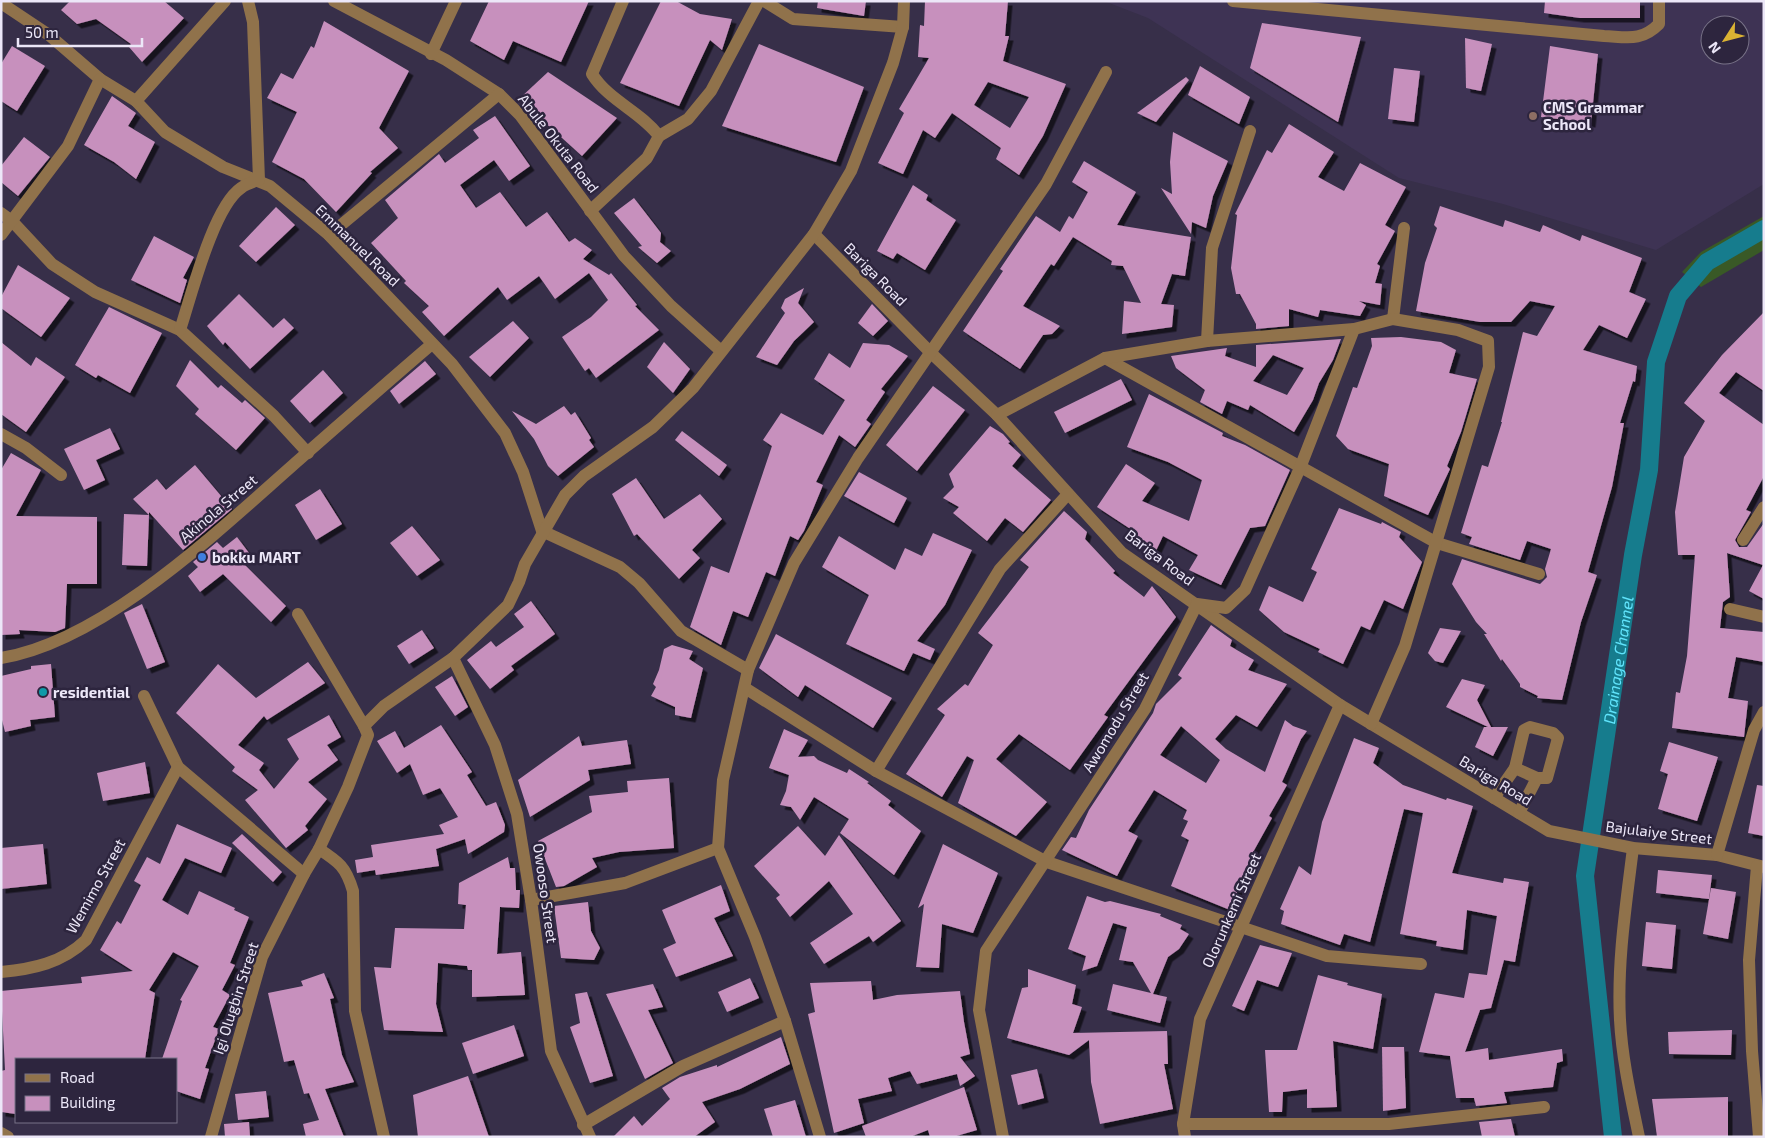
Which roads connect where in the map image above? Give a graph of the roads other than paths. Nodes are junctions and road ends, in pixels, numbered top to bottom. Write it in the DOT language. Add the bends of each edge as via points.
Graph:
graph roads {
  1 [pos="225,1"];
  2 [pos="248,1"];
  3 [pos="334,1"];
  4 [pos="456,1"];
  5 [pos="623,1"];
  6 [pos="759,1"];
  7 [pos="764,1"];
  8 [pos="904,1"];
  9 [pos="1233,1"];
  10 [pos="1659,1"];
  11 [pos="9,5"];
  12 [pos="903,26"];
  13 [pos="431,54"];
  14 [pos="1106,72"];
  15 [pos="100,79"];
  16 [pos="499,94"];
  17 [pos="136,101"];
  18 [pos="1250,131"];
  19 [pos="659,136"];
  20 [pos="259,180"];
  21 [pos="590,211"];
  22 [pos="1,213"];
  23 [pos="12,221"];
  24 [pos="1404,228"];
  25 [pos="814,234"];
  26 [pos="329,235"];
  27 [pos="1,236"];
  28 [pos="1393,319"];
  29 [pos="180,330"];
  30 [pos="1354,330"];
  31 [pos="1207,341"];
  32 [pos="432,344"];
  33 [pos="721,351"];
  34 [pos="931,353"];
  35 [pos="1105,358"];
  36 [pos="997,416"];
  37 [pos="1,434"];
  38 [pos="308,453"];
  39 [pos="1300,468"];
  40 [pos="61,475"];
  41 [pos="1068,494"];
  42 [pos="1764,507"];
  43 [pos="542,531"];
  44 [pos="1744,540"];
  45 [pos="1437,543"];
  46 [pos="1539,574"];
  47 [pos="1196,604"];
  48 [pos="1730,609"];
  49 [pos="298,614"];
  50 [pos="1764,617"];
  51 [pos="1,658"];
  52 [pos="453,658"];
  53 [pos="748,670"];
  54 [pos="744,688"];
  55 [pos="144,696"];
  56 [pos="1340,705"];
  57 [pos="1764,712"];
  58 [pos="1371,724"];
  59 [pos="364,726"];
  60 [pos="178,767"];
  61 [pos="1515,768"];
  62 [pos="876,771"];
  63 [pos="1537,778"];
  64 [pos="1494,798"];
  65 [pos="1519,813"];
  66 [pos="1549,831"];
  67 [pos="718,848"];
  68 [pos="1633,848"];
  69 [pos="319,849"];
  70 [pos="1717,855"];
  71 [pos="1046,862"];
  72 [pos="1760,866"];
  73 [pos="304,874"];
  74 [pos="532,900"];
  75 [pos="1242,927"];
  76 [pos="1421,964"];
  77 [pos="1,972"];
  78 [pos="785,1021"];
  79 [pos="1758,1051"];
  80 [pos="1544,1107"];
  81 [pos="583,1125"];
  82 [pos="1184,1130"];
  83 [pos="1,1133"];
  84 [pos="8,1137"];
  85 [pos="211,1137"];
  86 [pos="384,1137"];
  87 [pos="590,1137"];
  88 [pos="820,1137"];
  89 [pos="1003,1137"];
  90 [pos="1639,1137"];
  91 [pos="1759,1137"];
  1 -- 17 [label="street"];
  2 -- 20 [label="street" via="253,22"];
  3 -- 13 [label="street, Abule Okuta Road"];
  4 -- 13 [label="street"];
  5 -- 19 [label="street" via="592,74 601,88 650,125"];
  6 -- 19 [label="street" via="711,91 688,118"];
  7 -- 12 [label="street" via="793,20"];
  8 -- 12 [label="street"];
  9 -- 10 [label="street" via="1640,38 1659,24"];
  11 -- 15 [label="street, Emmanuel Road" via="49,34"];
  12 -- 25 [label="street" via="893,63 851,171"];
  13 -- 16 [label="street, Abule Okuta Road"];
  14 -- 34 [label="street" via="1046,184"];
  15 -- 17 [label="street, Emmanuel Road"];
  15 -- 23 [label="street" via="68,146"];
  16 -- 21 [label="street, Abule Okuta Road" via="520,114"];
  16 -- 26 [label="street"];
  17 -- 20 [label="street, Emmanuel Road" via="165,132 223,168"];
  18 -- 31 [label="street" via="1212,248"];
  19 -- 21 [label="street" via="647,158"];
  20 -- 26 [label="street, Emmanuel Road"];
  20 -- 29 [label="street" via="240,188 215,227"];
  21 -- 33 [label="street, Abule Okuta Road" via="637,270"];
  22 -- 23 [label="street"];
  23 -- 27 [label="street"];
  23 -- 29 [label="street" via="52,264 88,288"];
  24 -- 28 [label="street"];
  25 -- 33 [label="street"];
  25 -- 34 [label="street, Bariga Road"];
  26 -- 32 [label="street, Emmanuel Road"];
  28 -- 30 [label="street"];
  28 -- 45 [label="street" via="1458,330 1488,341 1490,367"];
  29 -- 38 [label="street" via="274,416"];
  30 -- 31 [label="street"];
  30 -- 39 [label="street"];
  31 -- 35 [label="street"];
  32 -- 38 [label="street, Akinola Street"];
  32 -- 43 [label="street, Emmanuel Road" via="480,398 505,433 523,472"];
  33 -- 43 [label="street" via="693,388 653,427 584,476 565,495"];
  34 -- 36 [label="street, Bariga Road"];
  34 -- 53 [label="street" via="858,458 794,562"];
  35 -- 36 [label="street"];
  35 -- 39 [label="street"];
  36 -- 41 [label="street, Bariga Road"];
  37 -- 40 [label="street" via="26,448"];
  38 -- 51 [label="street, Akinola Street" via="234,519 152,582 62,639"];
  39 -- 45 [label="street"];
  39 -- 47 [label="street" via="1245,590 1226,608"];
  41 -- 47 [label="street, Bariga Road" via="1122,553"];
  41 -- 62 [label="street" via="1000,568"];
  42 -- 44 [label="street"];
  43 -- 52 [label="street" via="508,605"];
  43 -- 53 [label="street" via="620,567 639,583 681,631"];
  45 -- 46 [label="street"];
  45 -- 58 [label="street" via="1405,646"];
  47 -- 56 [label="street, Bariga Road"];
  47 -- 71 [label="street, Awomodu Street" via="1145,709"];
  48 -- 50 [label="street"];
  49 -- 59 [label="street"];
  52 -- 59 [label="street" via="384,706"];
  52 -- 74 [label="street, Owooso Street" via="498,754 517,814"];
  53 -- 54 [label="street"];
  54 -- 62 [label="street"];
  54 -- 67 [label="street" via="723,780"];
  55 -- 60 [label="street"];
  56 -- 58 [label="street, Bariga Road"];
  56 -- 75 [label="street, Olorunkemi Street"];
  57 -- 70 [label="street" via="1754,730"];
  58 -- 64 [label="street, Bariga Road"];
  59 -- 69 [label="street, Igi Olugbin Street" via="368,735"];
  60 -- 73 [label="street"];
  60 -- 77 [label="street, Wemimo Street" via="86,940 64,957 35,968"];
  61 -- 63 [label="street"];
  61 -- 63 [label="street" via="1524,730 1530,727 1553,733 1558,738 1547,778"];
  61 -- 64 [label="street"];
  62 -- 71 [label="street"];
  63 -- 65 [label="street"];
  64 -- 65 [label="street, Bariga Road"];
  65 -- 66 [label="street, Bariga Road"];
  66 -- 68 [label="street, Bajulaiye Street"];
  67 -- 74 [label="street" via="625,883"];
  67 -- 78 [label="street"];
  68 -- 70 [label="street, Bajulaiye Street"];
  68 -- 90 [label="street" via="1620,956 1620,1020"];
  69 -- 73 [label="street, Igi Olugbin Street"];
  69 -- 86 [label="street" via="341,863 353,891 355,1011"];
  70 -- 72 [label="street, Bajulaiye Street"];
  71 -- 75 [label="street"];
  71 -- 89 [label="street, Awomodu Street" via="986,951 979,1010"];
  72 -- 79 [label="street" via="1749,960"];
  73 -- 85 [label="street, Igi Olugbin Street" via="262,957"];
  74 -- 81 [label="street, Owooso Street" via="551,1051"];
  75 -- 76 [label="street" via="1327,956"];
  75 -- 82 [label="street, Olorunkemi Street" via="1200,1018"];
  78 -- 81 [label="street" via="683,1066"];
  78 -- 88 [label="street"];
  79 -- 91 [label="street"];
  80 -- 82 [label="street" via="1389,1124"];
  81 -- 87 [label="street, Owooso Street"];
  83 -- 84 [label="street"];
}
